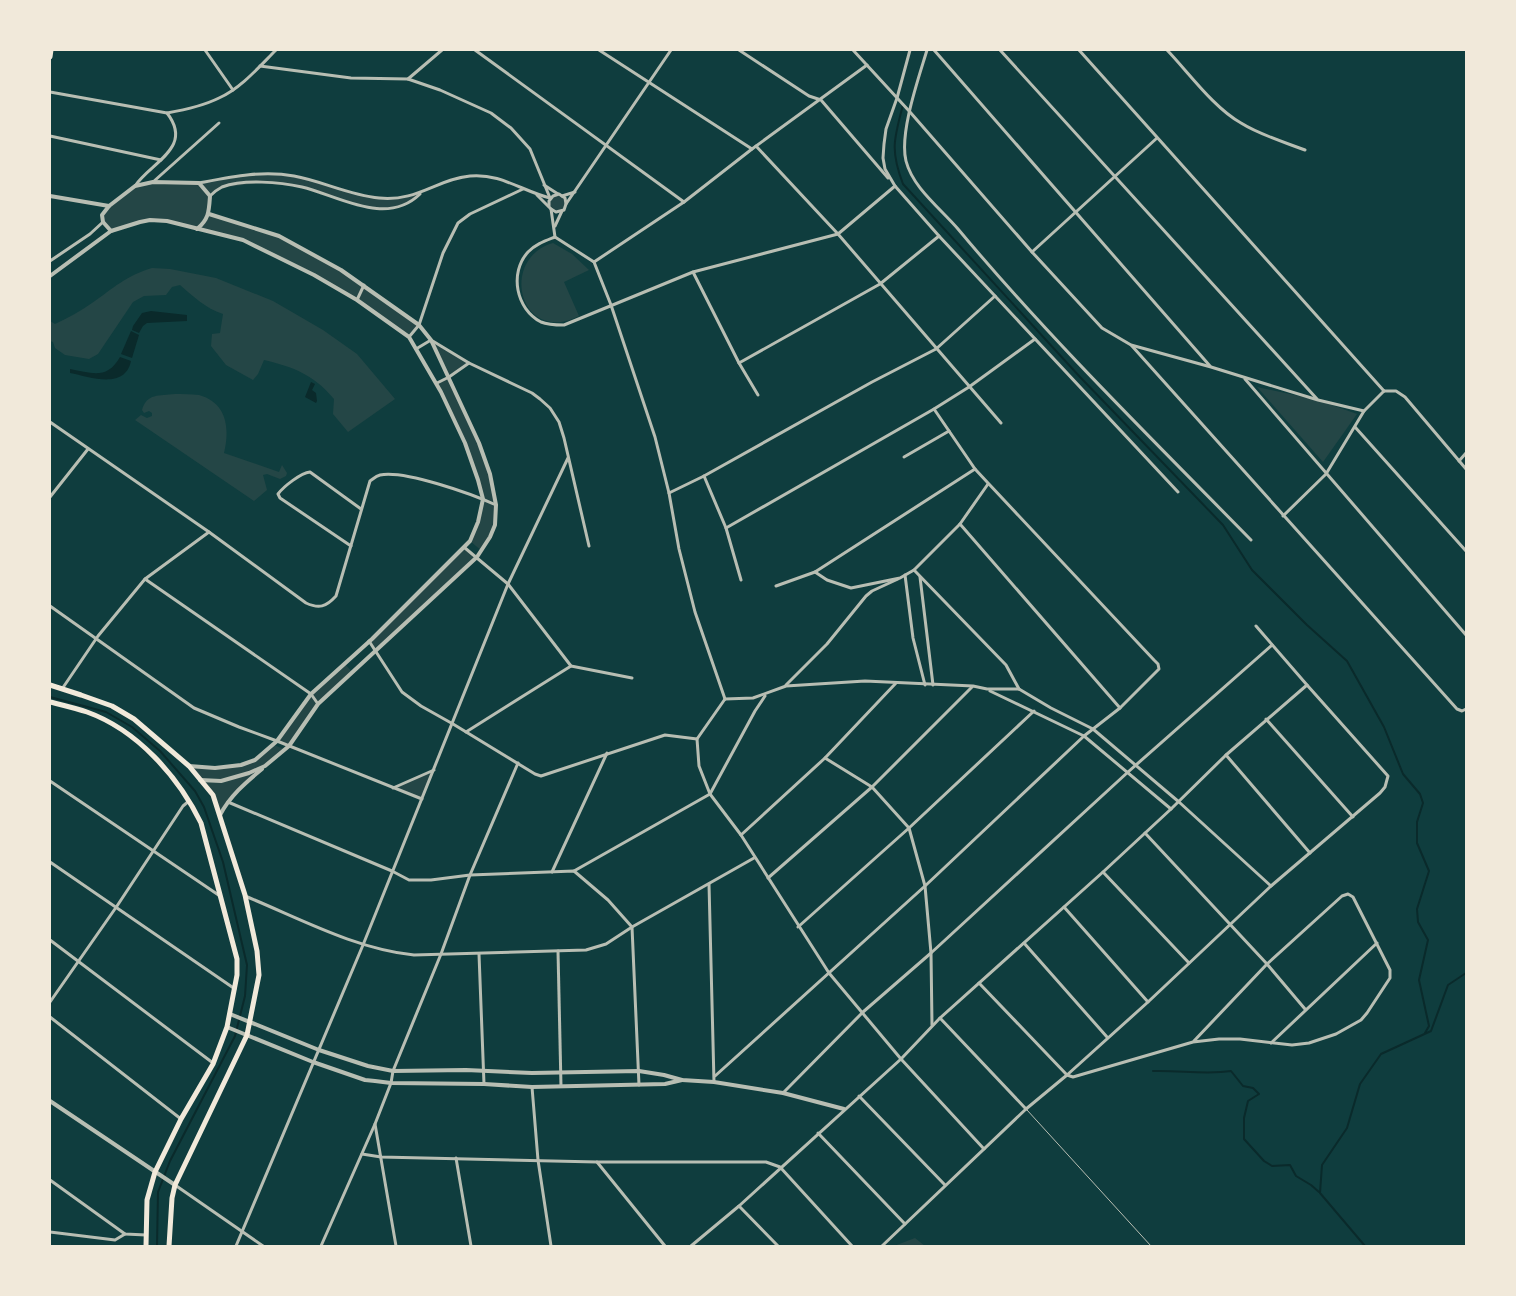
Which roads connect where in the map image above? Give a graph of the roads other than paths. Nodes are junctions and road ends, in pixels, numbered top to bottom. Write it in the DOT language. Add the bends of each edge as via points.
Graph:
graph roads {
  1 [pos="51,50"];
  2 [pos="205,50"];
  3 [pos="276,50"];
  4 [pos="442,50"];
  5 [pos="475,50"];
  6 [pos="598,50"];
  7 [pos="671,50"];
  8 [pos="739,50"];
  9 [pos="853,50"];
  10 [pos="910,50"];
  11 [pos="927,50"];
  12 [pos="934,50"];
  13 [pos="1000,50"];
  14 [pos="1079,50"];
  15 [pos="1168,50"];
  16 [pos="50,56"];
  17 [pos="866,65"];
  18 [pos="260,66"];
  19 [pos="408,79"];
  20 [pos="650,83"];
  21 [pos="233,90"];
  22 [pos="50,92"];
  23 [pos="897,98"];
  24 [pos="820,100"];
  25 [pos="910,112"];
  26 [pos="167,113"];
  27 [pos="219,123"];
  28 [pos="50,136"];
  29 [pos="1157,138"];
  30 [pos="607,146"];
  31 [pos="754,148"];
  32 [pos="1304,150"];
  33 [pos="160,160"];
  34 [pos="1114,177"];
  35 [pos="153,182"];
  36 [pos="199,183"];
  37 [pos="544,185"];
  38 [pos="135,186"];
  39 [pos="895,186"];
  40 [pos="524,189"];
  41 [pos="423,192"];
  42 [pos="575,192"];
  43 [pos="537,195"];
  44 [pos="561,195"];
  45 [pos="50,196"];
  46 [pos="210,196"];
  47 [pos="550,198"];
  48 [pos="684,202"];
  49 [pos="566,204"];
  50 [pos="109,206"];
  51 [pos="550,208"];
  52 [pos="562,211"];
  53 [pos="1075,213"];
  54 [pos="209,214"];
  55 [pos="102,222"];
  56 [pos="554,226"];
  57 [pos="197,229"];
  58 [pos="111,230"];
  59 [pos="838,234"];
  60 [pos="939,236"];
  61 [pos="555,237"];
  62 [pos="1032,252"];
  63 [pos="50,262"];
  64 [pos="594,262"];
  65 [pos="693,272"];
  66 [pos="50,276"];
  67 [pos="880,284"];
  68 [pos="364,285"];
  69 [pos="996,296"];
  70 [pos="357,300"];
  71 [pos="611,305"];
  72 [pos="419,325"];
  73 [pos="409,337"];
  74 [pos="1035,339"];
  75 [pos="431,340"];
  76 [pos="1131,345"];
  77 [pos="416,349"];
  78 [pos="936,349"];
  79 [pos="469,363"];
  80 [pos="739,363"];
  81 [pos="1211,367"];
  82 [pos="449,377"];
  83 [pos="1245,379"];
  84 [pos="436,384"];
  85 [pos="970,387"];
  86 [pos="1384,391"];
  87 [pos="758,395"];
  88 [pos="1318,400"];
  89 [pos="934,409"];
  90 [pos="1364,411"];
  91 [pos="50,422"];
  92 [pos="1001,423"];
  93 [pos="1355,427"];
  94 [pos="949,431"];
  95 [pos="88,448"];
  96 [pos="1466,453"];
  97 [pos="904,457"];
  98 [pos="568,458"];
  99 [pos="1459,461"];
  100 [pos="975,469"];
  101 [pos="1466,469"];
  102 [pos="1326,474"];
  103 [pos="704,476"];
  104 [pos="988,483"];
  105 [pos="1178,492"];
  106 [pos="669,493"];
  107 [pos="50,497"];
  108 [pos="483,499"];
  109 [pos="496,505"];
  110 [pos="361,509"];
  111 [pos="1282,516"];
  112 [pos="960,524"];
  113 [pos="726,528"];
  114 [pos="209,532"];
  115 [pos="1251,540"];
  116 [pos="350,546"];
  117 [pos="589,546"];
  118 [pos="465,548"];
  119 [pos="1466,551"];
  120 [pos="477,557"];
  121 [pos="914,570"];
  122 [pos="815,572"];
  123 [pos="905,574"];
  124 [pos="920,576"];
  125 [pos="900,578"];
  126 [pos="145,579"];
  127 [pos="741,580"];
  128 [pos="508,584"];
  129 [pos="776,586"];
  130 [pos="50,606"];
  131 [pos="1256,626"];
  132 [pos="1466,635"];
  133 [pos="96,639"];
  134 [pos="370,641"];
  135 [pos="1272,645"];
  136 [pos="376,650"];
  137 [pos="571,666"];
  138 [pos="632,678"];
  139 [pos="896,683"];
  140 [pos="50,685"];
  141 [pos="925,685"];
  142 [pos="933,685"];
  143 [pos="1306,685"];
  144 [pos="786,686"];
  145 [pos="973,686"];
  146 [pos="62,688"];
  147 [pos="987,689"];
  148 [pos="1019,689"];
  149 [pos="311,694"];
  150 [pos="766,694"];
  151 [pos="725,700"];
  152 [pos="50,703"];
  153 [pos="318,704"];
  154 [pos="1120,708"];
  155 [pos="1464,710"];
  156 [pos="1034,711"];
  157 [pos="1266,719"];
  158 [pos="453,724"];
  159 [pos="1093,729"];
  160 [pos="466,732"];
  161 [pos="1084,736"];
  162 [pos="697,739"];
  163 [pos="277,741"];
  164 [pos="289,746"];
  165 [pos="607,753"];
  166 [pos="1226,755"];
  167 [pos="825,758"];
  168 [pos="518,763"];
  169 [pos="189,766"];
  170 [pos="265,766"];
  171 [pos="1137,766"];
  172 [pos="435,770"];
  173 [pos="1128,772"];
  174 [pos="200,780"];
  175 [pos="50,781"];
  176 [pos="872,787"];
  177 [pos="392,788"];
  178 [pos="710,794"];
  179 [pos="422,799"];
  180 [pos="189,801"];
  181 [pos="228,801"];
  182 [pos="1179,802"];
  183 [pos="1171,809"];
  184 [pos="220,815"];
  185 [pos="1353,817"];
  186 [pos="908,828"];
  187 [pos="1145,834"];
  188 [pos="741,835"];
  189 [pos="152,850"];
  190 [pos="1310,853"];
  191 [pos="754,858"];
  192 [pos="50,862"];
  193 [pos="392,871"];
  194 [pos="574,871"];
  195 [pos="552,872"];
  196 [pos="1103,872"];
  197 [pos="470,875"];
  198 [pos="768,878"];
  199 [pos="709,884"];
  200 [pos="925,886"];
  201 [pos="1271,886"];
  202 [pos="221,896"];
  203 [pos="245,896"];
  204 [pos="117,906"];
  205 [pos="1064,907"];
  206 [pos="1230,925"];
  207 [pos="632,927"];
  208 [pos="798,927"];
  209 [pos="50,940"];
  210 [pos="1024,942"];
  211 [pos="1376,942"];
  212 [pos="363,945"];
  213 [pos="558,951"];
  214 [pos="932,952"];
  215 [pos="442,954"];
  216 [pos="479,954"];
  217 [pos="78,960"];
  218 [pos="1189,963"];
  219 [pos="1267,964"];
  220 [pos="829,973"];
  221 [pos="979,983"];
  222 [pos="235,988"];
  223 [pos="50,1002"];
  224 [pos="1148,1002"];
  225 [pos="1305,1008"];
  226 [pos="863,1012"];
  227 [pos="230,1014"];
  228 [pos="50,1017"];
  229 [pos="940,1018"];
  230 [pos="250,1023"];
  231 [pos="932,1026"];
  232 [pos="227,1027"];
  233 [pos="247,1035"];
  234 [pos="1107,1037"];
  235 [pos="1193,1042"];
  236 [pos="1271,1043"];
  237 [pos="319,1050"];
  238 [pos="901,1058"];
  239 [pos="313,1062"];
  240 [pos="213,1064"];
  241 [pos="393,1071"];
  242 [pos="483,1071"];
  243 [pos="639,1071"];
  244 [pos="562,1072"];
  245 [pos="1066,1075"];
  246 [pos="715,1076"];
  247 [pos="682,1080"];
  248 [pos="714,1082"];
  249 [pos="391,1083"];
  250 [pos="484,1084"];
  251 [pos="639,1085"];
  252 [pos="561,1086"];
  253 [pos="532,1087"];
  254 [pos="783,1093"];
  255 [pos="859,1096"];
  256 [pos="50,1101"];
  257 [pos="844,1109"];
  258 [pos="1026,1109"];
  259 [pos="182,1119"];
  260 [pos="375,1124"];
  261 [pos="818,1133"];
  262 [pos="984,1150"];
  263 [pos="362,1154"];
  264 [pos="381,1157"];
  265 [pos="456,1158"];
  266 [pos="538,1160"];
  267 [pos="597,1162"];
  268 [pos="780,1167"];
  269 [pos="155,1172"];
  270 [pos="50,1180"];
  271 [pos="175,1184"];
  272 [pos="945,1186"];
  273 [pos="739,1206"];
  274 [pos="905,1224"];
  275 [pos="50,1232"];
  276 [pos="242,1232"];
  277 [pos="125,1234"];
  278 [pos="146,1236"];
  279 [pos="146,1246"];
  280 [pos="169,1246"];
  281 [pos="236,1246"];
  282 [pos="263,1246"];
  283 [pos="321,1246"];
  284 [pos="396,1246"];
  285 [pos="471,1246"];
  286 [pos="551,1246"];
  287 [pos="664,1246"];
  288 [pos="690,1246"];
  289 [pos="778,1246"];
  290 [pos="852,1246"];
  291 [pos="882,1246"];
  292 [pos="1151,1246"];
  1 -- 16 [label="main road"];
  2 -- 21 [label="street"];
  3 -- 18 [label="street"];
  4 -- 19 [label="street"];
  5 -- 30 [label="street"];
  6 -- 20 [label="street"];
  7 -- 20 [label="street"];
  8 -- 24 [label="street"];
  9 -- 17 [label="street"];
  10 -- 23 [label="street"];
  11 -- 25 [label="street"];
  12 -- 53 [label="street"];
  13 -- 34 [label="street"];
  14 -- 29 [label="street"];
  15 -- 32 [label="street" via="1229,116"];
  17 -- 23 [label="street"];
  17 -- 24 [label="street"];
  18 -- 19 [label="street" via="351,78"];
  18 -- 21 [label="street"];
  19 -- 37 [label="street" via="491,113 511,128 530,149"];
  20 -- 30 [label="street"];
  20 -- 31 [label="street"];
  21 -- 26 [label="street" via="186,110"];
  22 -- 26 [label="street"];
  23 -- 25 [label="street"];
  23 -- 39 [label="street" via="886,129 883,158"];
  24 -- 31 [label="street"];
  24 -- 39 [label="street"];
  25 -- 62 [label="street"];
  25 -- 115 [label="street" via="905,147 906,160 915,182 1052,335"];
  26 -- 33 [label="street" via="176,139"];
  27 -- 35 [label="street"];
  28 -- 33 [label="street"];
  29 -- 34 [label="street"];
  29 -- 86 [label="street"];
  30 -- 42 [label="street"];
  30 -- 48 [label="street"];
  31 -- 48 [label="street"];
  31 -- 59 [label="street"];
  33 -- 38 [label="street"];
  34 -- 53 [label="street"];
  34 -- 88 [label="street"];
  35 -- 36 [label="street"];
  35 -- 38 [label="street"];
  36 -- 41 [label="street" via="244,174 282,174 378,198"];
  36 -- 46 [label="street"];
  37 -- 44 [label="street"];
  37 -- 47 [label="street"];
  38 -- 50 [label="street"];
  39 -- 59 [label="street"];
  39 -- 60 [label="street"];
  40 -- 41 [label="street" via="498,178 469,176"];
  40 -- 43 [label="street"];
  40 -- 72 [label="street" via="470,214 458,223 443,253"];
  41 -- 46 [label="street" via="406,205 384,209 349,203 303,187 272,183 221,188"];
  42 -- 44 [label="street"];
  42 -- 49 [label="street"];
  43 -- 47 [label="street"];
  43 -- 51 [label="street"];
  44 -- 47 [label="street"];
  44 -- 49 [label="street"];
  45 -- 50 [label="street"];
  46 -- 54 [label="street"];
  47 -- 51 [label="street"];
  48 -- 64 [label="street"];
  49 -- 52 [label="street"];
  50 -- 55 [label="street" via="102,215"];
  51 -- 52 [label="street"];
  51 -- 56 [label="street"];
  52 -- 56 [label="street"];
  53 -- 62 [label="street"];
  53 -- 81 [label="street"];
  54 -- 57 [label="street"];
  54 -- 68 [label="street" via="279,236"];
  55 -- 58 [label="street"];
  55 -- 63 [label="street"];
  56 -- 61 [label="street"];
  57 -- 58 [label="street" via="150,220"];
  57 -- 70 [label="street" via="243,240"];
  58 -- 66 [label="street"];
  59 -- 65 [label="street"];
  59 -- 67 [label="street"];
  60 -- 67 [label="street"];
  60 -- 69 [label="street"];
  61 -- 64 [label="street"];
  61 -- 71 [label="street" via="540,243 522,260 517,279 520,300 526,310 541,322 564,325"];
  62 -- 76 [label="street" via="1102,328"];
  64 -- 71 [label="street"];
  65 -- 71 [label="street"];
  65 -- 80 [label="street"];
  67 -- 78 [label="street"];
  67 -- 80 [label="street"];
  68 -- 70 [label="street"];
  68 -- 72 [label="street"];
  69 -- 74 [label="street"];
  69 -- 78 [label="street"];
  70 -- 73 [label="street"];
  71 -- 106 [label="street" via="644,403"];
  72 -- 73 [label="street"];
  72 -- 75 [label="street"];
  73 -- 77 [label="street"];
  74 -- 85 [label="street"];
  74 -- 105 [label="street"];
  75 -- 77 [label="street"];
  75 -- 79 [label="street"];
  75 -- 82 [label="street"];
  76 -- 81 [label="street"];
  76 -- 111 [label="street"];
  77 -- 84 [label="street"];
  78 -- 85 [label="street"];
  78 -- 103 [label="street"];
  79 -- 82 [label="street"];
  79 -- 98 [label="street" via="532,393 550,408 558,422"];
  80 -- 87 [label="street"];
  81 -- 83 [label="street"];
  82 -- 84 [label="street"];
  82 -- 109 [label="street" via="479,443"];
  83 -- 88 [label="street"];
  83 -- 102 [label="street"];
  84 -- 108 [label="street" via="465,443"];
  85 -- 89 [label="street"];
  85 -- 92 [label="street"];
  86 -- 90 [label="street"];
  86 -- 99 [label="street" via="1396,391 1405,397"];
  88 -- 90 [label="street"];
  89 -- 94 [label="street"];
  89 -- 113 [label="street"];
  90 -- 93 [label="street"];
  91 -- 95 [label="street"];
  93 -- 102 [label="street"];
  93 -- 119 [label="street"];
  94 -- 97 [label="street"];
  94 -- 100 [label="street"];
  95 -- 107 [label="street"];
  95 -- 114 [label="street"];
  96 -- 99 [label="street"];
  98 -- 117 [label="street"];
  98 -- 128 [label="street"];
  99 -- 101 [label="street"];
  100 -- 104 [label="street"];
  100 -- 122 [label="street"];
  102 -- 111 [label="street"];
  102 -- 132 [label="street"];
  103 -- 106 [label="street"];
  103 -- 113 [label="street"];
  104 -- 112 [label="street"];
  104 -- 154 [label="street" via="1159,667 1158,672"];
  106 -- 151 [label="street" via="695,612"];
  108 -- 109 [label="street"];
  108 -- 110 [label="street" via="439,484 380,475 370,481"];
  108 -- 118 [label="street" via="478,522"];
  109 -- 120 [label="street" via="495,525"];
  110 -- 116 [label="street"];
  110 -- 116 [label="street" via="310,472 279,492 280,498"];
  111 -- 155 [label="street" via="1457,710"];
  112 -- 121 [label="street"];
  112 -- 154 [label="street"];
  113 -- 127 [label="street"];
  114 -- 116 [label="street" via="306,602 321,607 336,596"];
  114 -- 126 [label="street"];
  118 -- 120 [label="street"];
  118 -- 134 [label="street"];
  120 -- 128 [label="street"];
  120 -- 136 [label="street"];
  121 -- 123 [label="street"];
  121 -- 124 [label="street"];
  122 -- 125 [label="street" via="851,588"];
  122 -- 129 [label="street"];
  123 -- 125 [label="street"];
  123 -- 141 [label="street"];
  124 -- 142 [label="street"];
  124 -- 148 [label="street" via="1006,665"];
  125 -- 144 [label="street" via="868,593 827,644"];
  126 -- 133 [label="street"];
  126 -- 149 [label="street"];
  128 -- 137 [label="street"];
  128 -- 158 [label="street"];
  130 -- 133 [label="street"];
  131 -- 135 [label="street"];
  133 -- 146 [label="street"];
  133 -- 163 [label="street" via="194,708"];
  134 -- 136 [label="street"];
  134 -- 149 [label="street"];
  135 -- 143 [label="street"];
  135 -- 171 [label="street"];
  136 -- 153 [label="street"];
  136 -- 158 [label="street" via="402,692"];
  137 -- 138 [label="street"];
  137 -- 160 [label="street"];
  139 -- 141 [label="street"];
  139 -- 144 [label="street"];
  139 -- 167 [label="street"];
  140 -- 146 [label="main road"];
  141 -- 142 [label="street"];
  142 -- 145 [label="street"];
  143 -- 157 [label="street"];
  143 -- 185 [label="street" via="1388,776 1385,788"];
  144 -- 150 [label="street"];
  145 -- 147 [label="street"];
  145 -- 176 [label="street"];
  146 -- 169 [label="main road" via="112,706 134,718"];
  147 -- 148 [label="street"];
  147 -- 156 [label="street"];
  148 -- 159 [label="street"];
  149 -- 153 [label="street"];
  149 -- 163 [label="street"];
  150 -- 151 [label="street"];
  150 -- 178 [label="street"];
  151 -- 162 [label="street"];
  152 -- 180 [label="main road" via="89,713 133,737 170,775"];
  153 -- 164 [label="street"];
  154 -- 159 [label="street"];
  156 -- 161 [label="street"];
  156 -- 186 [label="street"];
  157 -- 166 [label="street"];
  157 -- 185 [label="street"];
  158 -- 160 [label="street"];
  158 -- 172 [label="street"];
  159 -- 161 [label="street"];
  159 -- 171 [label="street"];
  160 -- 168 [label="street"];
  161 -- 173 [label="street"];
  161 -- 200 [label="street"];
  162 -- 165 [label="street" via="665,735"];
  162 -- 178 [label="street" via="699,766"];
  163 -- 164 [label="street"];
  163 -- 169 [label="street" via="255,760 241,765"];
  164 -- 170 [label="street"];
  164 -- 177 [label="street"];
  165 -- 168 [label="street" via="540,776"];
  165 -- 195 [label="street"];
  166 -- 182 [label="street"];
  166 -- 190 [label="street"];
  167 -- 176 [label="street"];
  167 -- 188 [label="street"];
  168 -- 197 [label="street"];
  169 -- 174 [label="main road"];
  170 -- 174 [label="street" via="221,781"];
  170 -- 181 [label="street"];
  171 -- 173 [label="street"];
  171 -- 182 [label="street"];
  172 -- 177 [label="street"];
  172 -- 179 [label="street"];
  173 -- 183 [label="street"];
  173 -- 214 [label="street"];
  174 -- 184 [label="main road" via="212,795"];
  175 -- 189 [label="street"];
  176 -- 186 [label="street"];
  176 -- 198 [label="street"];
  177 -- 179 [label="street"];
  178 -- 188 [label="street"];
  178 -- 194 [label="street"];
  179 -- 193 [label="street"];
  180 -- 189 [label="street" via="182,806"];
  180 -- 202 [label="main road" via="201,823"];
  181 -- 184 [label="street"];
  181 -- 193 [label="street"];
  182 -- 183 [label="street"];
  182 -- 201 [label="street"];
  183 -- 187 [label="street"];
  184 -- 203 [label="main road"];
  185 -- 190 [label="street"];
  186 -- 200 [label="street"];
  186 -- 208 [label="street"];
  187 -- 196 [label="street"];
  187 -- 206 [label="street"];
  188 -- 191 [label="street"];
  189 -- 202 [label="street"];
  189 -- 204 [label="street"];
  190 -- 201 [label="street"];
  191 -- 198 [label="street"];
  191 -- 199 [label="street"];
  192 -- 204 [label="street"];
  193 -- 197 [label="street" via="409,880"];
  193 -- 212 [label="street"];
  194 -- 195 [label="street"];
  194 -- 207 [label="street" via="608,900"];
  195 -- 197 [label="street"];
  196 -- 205 [label="street"];
  196 -- 218 [label="street"];
  197 -- 215 [label="street"];
  198 -- 208 [label="street"];
  199 -- 207 [label="street"];
  199 -- 246 [label="street"];
  200 -- 214 [label="street"];
  200 -- 220 [label="street"];
  201 -- 206 [label="street"];
  202 -- 222 [label="main road" via="237,959"];
  203 -- 212 [label="street"];
  203 -- 230 [label="main road" via="259,975"];
  204 -- 217 [label="street"];
  204 -- 222 [label="street"];
  205 -- 210 [label="street"];
  205 -- 224 [label="street"];
  206 -- 218 [label="street"];
  206 -- 219 [label="street"];
  207 -- 213 [label="street" via="606,944 586,950"];
  207 -- 243 [label="street"];
  208 -- 220 [label="street"];
  209 -- 217 [label="street"];
  210 -- 221 [label="street"];
  210 -- 234 [label="street"];
  211 -- 219 [label="street" via="1353,897 1348,894"];
  211 -- 225 [label="street"];
  211 -- 236 [label="street" via="1390,970 1390,978 1368,1013 1352,1026 1309,1043"];
  212 -- 215 [label="street" via="390,953"];
  212 -- 237 [label="street"];
  213 -- 216 [label="street"];
  213 -- 244 [label="street"];
  214 -- 226 [label="street"];
  214 -- 231 [label="street"];
  215 -- 216 [label="street"];
  215 -- 241 [label="street"];
  216 -- 242 [label="street"];
  217 -- 223 [label="street"];
  217 -- 240 [label="street"];
  218 -- 224 [label="street"];
  219 -- 225 [label="street"];
  219 -- 235 [label="street"];
  220 -- 226 [label="street"];
  220 -- 246 [label="street"];
  221 -- 229 [label="street"];
  221 -- 245 [label="street"];
  222 -- 227 [label="main road"];
  224 -- 234 [label="street"];
  225 -- 236 [label="street"];
  226 -- 238 [label="street"];
  226 -- 254 [label="street"];
  227 -- 230 [label="street"];
  227 -- 232 [label="main road"];
  228 -- 259 [label="street"];
  229 -- 231 [label="street"];
  229 -- 258 [label="street"];
  230 -- 233 [label="main road"];
  230 -- 237 [label="street"];
  231 -- 238 [label="street"];
  232 -- 233 [label="street"];
  232 -- 240 [label="main road"];
  233 -- 239 [label="street"];
  233 -- 271 [label="main road"];
  234 -- 245 [label="street"];
  235 -- 236 [label="street" via="1240,1039"];
  235 -- 245 [label="street" via="1080,1076"];
  237 -- 239 [label="street"];
  237 -- 241 [label="street"];
  238 -- 255 [label="street"];
  238 -- 262 [label="street"];
  239 -- 249 [label="street" via="364,1080"];
  239 -- 276 [label="street"];
  240 -- 259 [label="main road"];
  241 -- 242 [label="street"];
  241 -- 249 [label="street"];
  242 -- 244 [label="street"];
  242 -- 250 [label="street"];
  243 -- 244 [label="street"];
  243 -- 247 [label="street"];
  243 -- 251 [label="street"];
  244 -- 252 [label="street"];
  245 -- 258 [label="street"];
  246 -- 248 [label="street"];
  247 -- 248 [label="street"];
  247 -- 251 [label="street"];
  248 -- 254 [label="street"];
  249 -- 250 [label="street"];
  249 -- 260 [label="street"];
  250 -- 253 [label="street"];
  251 -- 252 [label="street"];
  252 -- 253 [label="street"];
  253 -- 266 [label="street"];
  254 -- 257 [label="street"];
  255 -- 257 [label="street"];
  255 -- 272 [label="street"];
  256 -- 269 [label="street"];
  257 -- 261 [label="street"];
  258 -- 262 [label="street"];
  258 -- 292 [label="lane"];
  259 -- 269 [label="main road"];
  260 -- 263 [label="street"];
  260 -- 264 [label="street"];
  261 -- 268 [label="street"];
  261 -- 274 [label="street"];
  262 -- 272 [label="street"];
  263 -- 264 [label="street"];
  263 -- 283 [label="street"];
  264 -- 265 [label="street"];
  264 -- 284 [label="street"];
  265 -- 266 [label="street"];
  265 -- 285 [label="street"];
  266 -- 267 [label="street"];
  266 -- 286 [label="street"];
  267 -- 268 [label="street" via="755,1161"];
  267 -- 287 [label="street"];
  268 -- 273 [label="street"];
  268 -- 290 [label="street"];
  269 -- 271 [label="street"];
  269 -- 278 [label="main road" via="147,1200"];
  270 -- 277 [label="street"];
  271 -- 276 [label="street"];
  271 -- 280 [label="main road"];
  272 -- 274 [label="street"];
  273 -- 288 [label="street"];
  273 -- 289 [label="street"];
  274 -- 291 [label="street"];
  275 -- 277 [label="street" via="115,1240"];
  276 -- 281 [label="street"];
  276 -- 282 [label="street"];
  277 -- 278 [label="street"];
  278 -- 279 [label="main road"];
}
